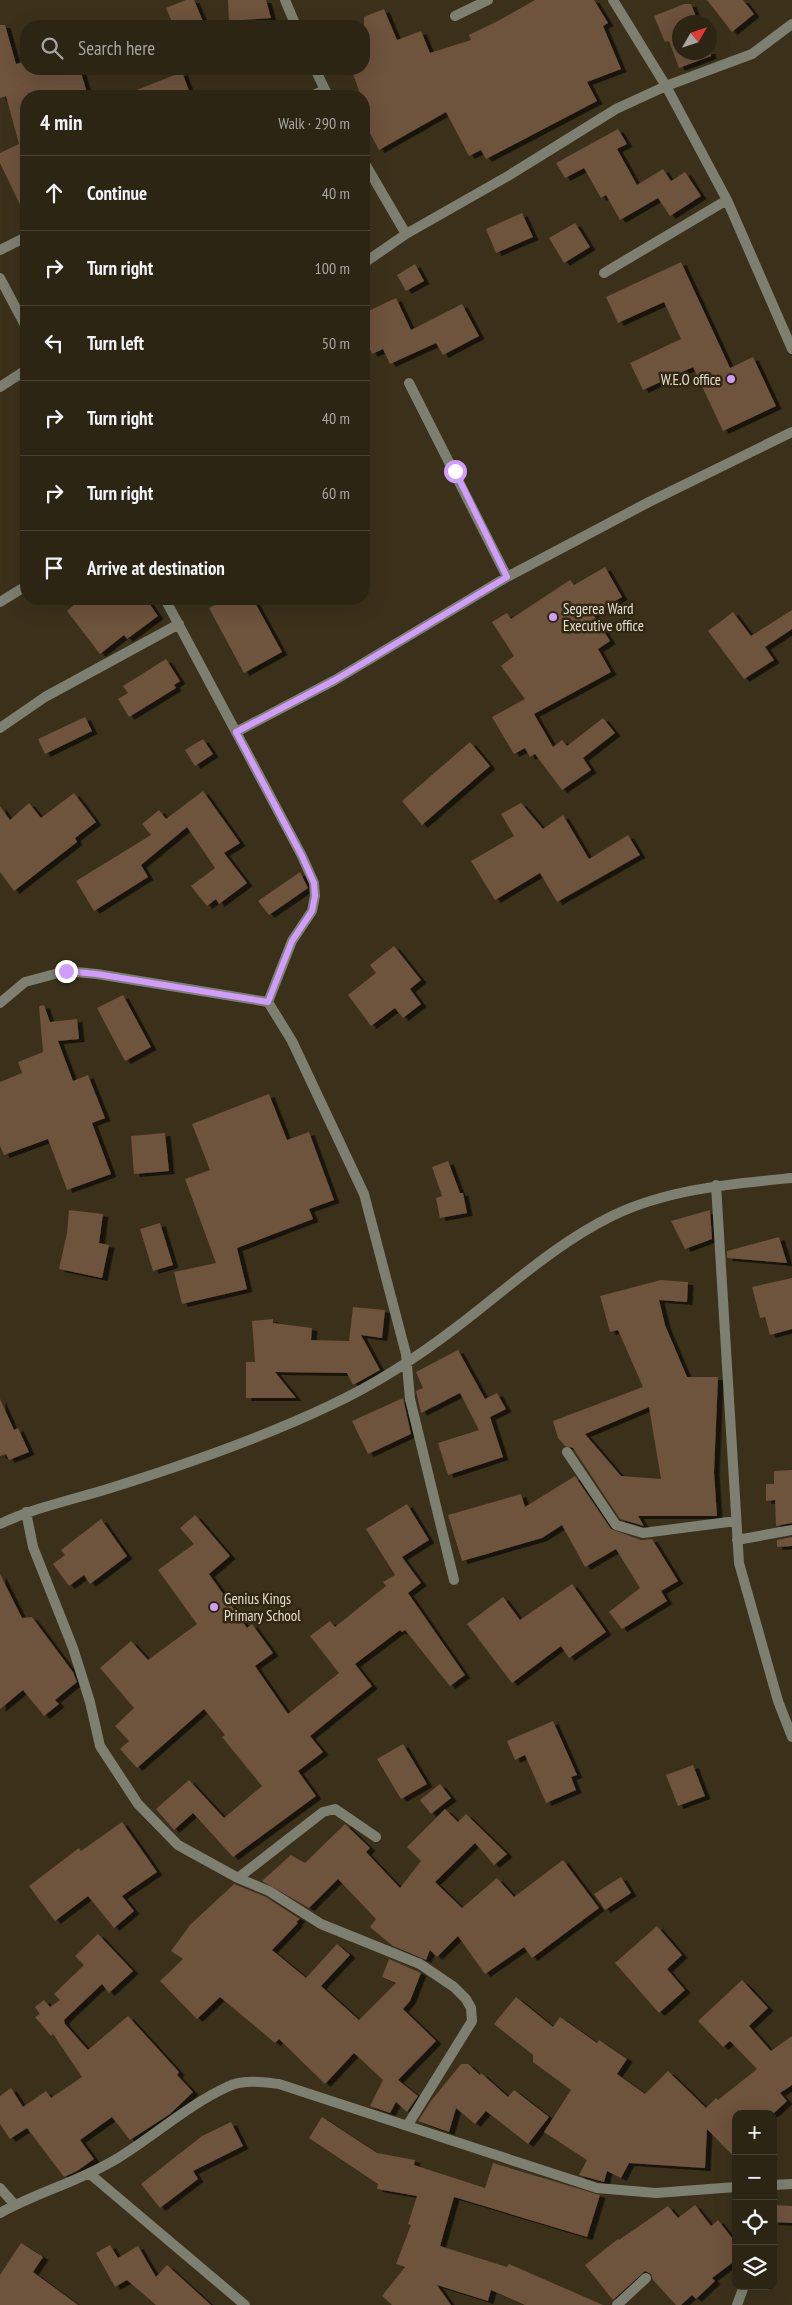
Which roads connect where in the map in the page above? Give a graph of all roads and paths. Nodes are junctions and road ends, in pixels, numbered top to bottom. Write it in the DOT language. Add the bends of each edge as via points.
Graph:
graph roads {
  1 [pos="285,0"];
  2 [pos="488,0"];
  3 [pos="613,0"];
  4 [pos="456,16"];
  5 [pos="293,20"];
  6 [pos="792,24"];
  7 [pos="318,75"];
  8 [pos="666,86"];
  9 [pos="325,90"];
  10 [pos="370,172"];
  11 [pos="727,200"];
  12 [pos="406,234"];
  13 [pos="20,240"];
  14 [pos="0,250"];
  15 [pos="370,259"];
  16 [pos="604,273"];
  17 [pos="0,278"];
  18 [pos="20,316"];
  19 [pos="792,349"];
  20 [pos="20,374"];
  21 [pos="409,383"];
  22 [pos="0,387"];
  23 [pos="792,432"];
  24 [pos="507,577"];
  25 [pos="20,590"];
  26 [pos="0,602"];
  27 [pos="168,605"];
  28 [pos="179,624"];
  29 [pos="0,728"];
  30 [pos="236,732"];
  31 [pos="268,1002"];
  32 [pos="0,1003"];
  33 [pos="792,1178"];
  34 [pos="716,1185"];
  35 [pos="407,1363"];
  36 [pos="567,1452"];
  37 [pos="26,1512"];
  38 [pos="736,1521"];
  39 [pos="0,1524"];
  40 [pos="792,1530"];
  41 [pos="737,1540"];
  42 [pos="454,1580"];
  43 [pos="792,1737"];
  44 [pos="376,1837"];
  45 [pos="238,1878"];
  46 [pos="407,2126"];
  47 [pos="90,2174"];
  48 [pos="792,2184"];
  49 [pos="777,2185"];
  50 [pos="732,2187"];
  51 [pos="0,2188"];
  52 [pos="15,2205"];
  53 [pos="0,2213"];
  54 [pos="646,2278"];
  55 [pos="743,2290"];
  56 [pos="245,2305"];
  57 [pos="617,2305"];
  58 [pos="737,2305"];
  1 -- 5 [label="street"];
  2 -- 4 [label="street"];
  3 -- 8 [label="street"];
  6 -- 8 [label="street" via="752,54"];
  7 -- 9 [label="street"];
  8 -- 11 [label="street"];
  8 -- 12 [label="street" via="616,109"];
  10 -- 12 [label="street"];
  11 -- 16 [label="street"];
  11 -- 19 [label="street"];
  12 -- 15 [label="street"];
  13 -- 14 [label="street"];
  17 -- 18 [label="street"];
  20 -- 22 [label="street"];
  21 -- 24 [label="street"];
  23 -- 24 [label="street"];
  24 -- 30 [label="street" via="335,680"];
  25 -- 26 [label="street"];
  27 -- 28 [label="street"];
  28 -- 29 [label="street" via="45,697"];
  28 -- 30 [label="street"];
  30 -- 31 [label="street" via="314,883 312,911 292,941"];
  31 -- 32 [label="street" via="66,971 26,982"];
  31 -- 35 [label="street" via="292,1042 364,1194"];
  33 -- 34 [label="street"];
  34 -- 35 [label="street" via="650,1201 612,1216 566,1244"];
  34 -- 38 [label="street"];
  35 -- 37 [label="street" via="285,1427 193,1462"];
  35 -- 42 [label="street" via="410,1399"];
  36 -- 38 [label="street" via="616,1524 643,1533"];
  37 -- 39 [label="street"];
  37 -- 45 [label="street" via="33,1547 73,1648 100,1746 138,1804 178,1845"];
  38 -- 41 [label="street"];
  40 -- 41 [label="street"];
  41 -- 43 [label="street" via="739,1563 778,1701"];
  44 -- 45 [label="street" via="335,1808 323,1812"];
  45 -- 46 [label="street" via="269,1891 321,1924 420,1964 466,1999 472,2021"];
  46 -- 47 [label="street" via="279,2084 250,2081 228,2086 200,2102"];
  46 -- 50 [label="street" via="597,2188 656,2193"];
  47 -- 52 [label="street"];
  47 -- 56 [label="street"];
  48 -- 49 [label="street"];
  51 -- 52 [label="street"];
  52 -- 53 [label="street"];
  54 -- 57 [label="street"];
  55 -- 58 [label="street"];
}
